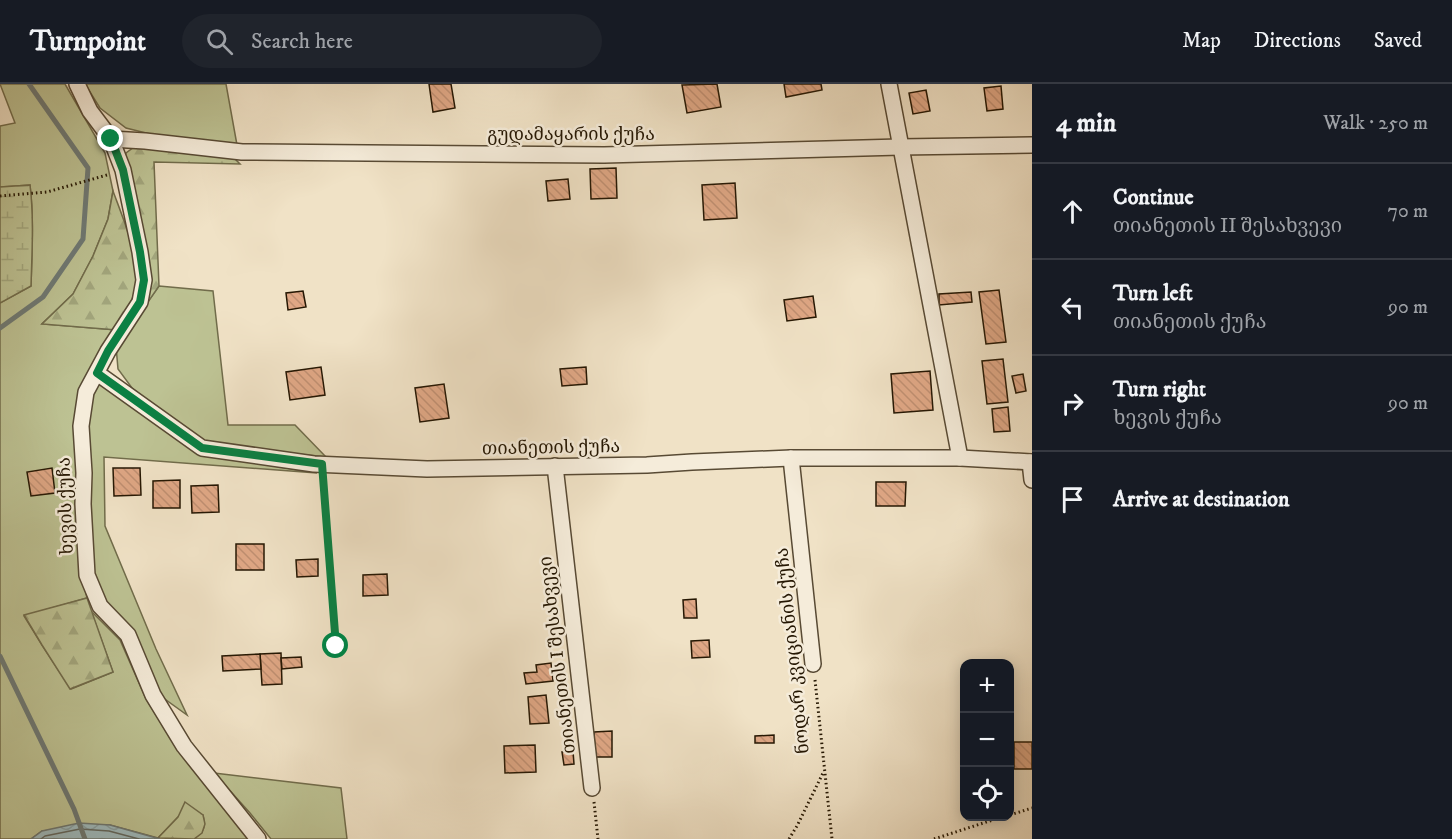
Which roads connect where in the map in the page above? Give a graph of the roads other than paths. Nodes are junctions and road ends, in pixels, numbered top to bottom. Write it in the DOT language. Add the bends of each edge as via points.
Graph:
graph roads {
  1 [pos="77,84"];
  2 [pos="889,84"];
  3 [pos="111,139"];
  4 [pos="1032,145"];
  5 [pos="900,147"];
  6 [pos="97,373"];
  7 [pos="791,458"];
  8 [pos="960,458"];
  9 [pos="1031,462"];
  10 [pos="555,466"];
  11 [pos="1032,480"];
  12 [pos="813,664"];
  13 [pos="592,788"];
  14 [pos="258,839"];
  1 -- 3 [label="street, ხევის ქუჩა" via="90,111"];
  2 -- 5 [label="street"];
  3 -- 5 [label="street, გუდამაყარის ქუჩა" via="242,152 604,155"];
  3 -- 6 [label="street, ხევის ქუჩა" via="123,170 144,280 140,302"];
  4 -- 5 [label="street, გუდამაყარის ქუჩა"];
  5 -- 8 [label="street"];
  6 -- 10 [label="street, თიანეთის ქუჩა" via="202,448 322,464 427,469"];
  6 -- 14 [label="street, ხევის ქუჩა" via="86,392 81,426 87,575 100,606 128,635 153,694 184,746"];
  7 -- 8 [label="street, თიანეთის ქუჩა"];
  7 -- 10 [label="street, თიანეთის ქუჩა"];
  7 -- 12 [label="street, ნოდარ კვიციანის ქუჩა"];
  8 -- 9 [label="street, თიანეთის ქუჩა"];
  9 -- 11 [label="street"];
  10 -- 13 [label="street, თიანეთის I შესახვევი"];
}
